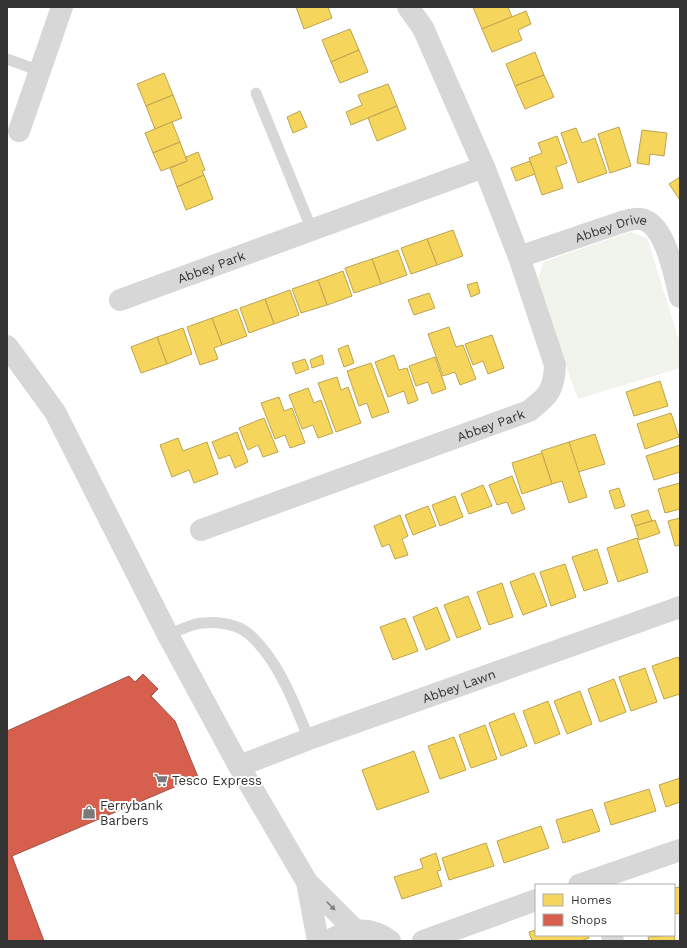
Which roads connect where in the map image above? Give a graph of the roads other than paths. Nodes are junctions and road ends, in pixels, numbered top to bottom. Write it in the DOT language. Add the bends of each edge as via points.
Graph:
graph roads {
  1 [pos="62,7"];
  2 [pos="408,7"];
  3 [pos="7,59"];
  4 [pos="40,71"];
  5 [pos="256,93"];
  6 [pos="19,131"];
  7 [pos="484,167"];
  8 [pos="312,230"];
  9 [pos="519,257"];
  10 [pos="680,297"];
  11 [pos="120,300"];
  12 [pos="7,346"];
  13 [pos="201,530"];
  14 [pos="680,607"];
  15 [pos="168,635"];
  16 [pos="309,739"];
  17 [pos="239,766"];
  18 [pos="680,850"];
  19 [pos="603,881"];
  20 [pos="307,882"];
  21 [pos="585,884"];
  22 [pos="535,900"];
  23 [pos="355,930"];
  24 [pos="318,941"];
  25 [pos="329,941"];
  26 [pos="390,941"];
  27 [pos="423,941"];
  1 -- 4 [label="street"];
  2 -- 7 [label="street, Abbey Park" via="423,28"];
  3 -- 4 [label="lane"];
  4 -- 6 [label="street"];
  5 -- 8 [label="lane"];
  7 -- 8 [label="street, Abbey Park"];
  7 -- 9 [label="street, Abbey Park"];
  8 -- 11 [label="street, Abbey Park"];
  9 -- 10 [label="street, Abbey Drive" via="625,220 640,219 654,225 663,241"];
  9 -- 13 [label="street, Abbey Park" via="555,366 554,382 545,399 529,411"];
  12 -- 15 [label="street" via="55,412"];
  14 -- 16 [label="street, Abbey Lawn"];
  15 -- 16 [label="lane" via="201,623 222,622 248,633 267,654 288,690"];
  15 -- 17 [label="street"];
  16 -- 17 [label="street, Abbey Lawn"];
  17 -- 20 [label="street"];
  18 -- 19 [label="street"];
  19 -- 21 [label="street"];
  20 -- 23 [label="street, one-way"];
  20 -- 24 [label="street"];
  22 -- 27 [label="street"];
  23 -- 25 [label="street"];
  23 -- 26 [label="street" via="370,931"];
}
